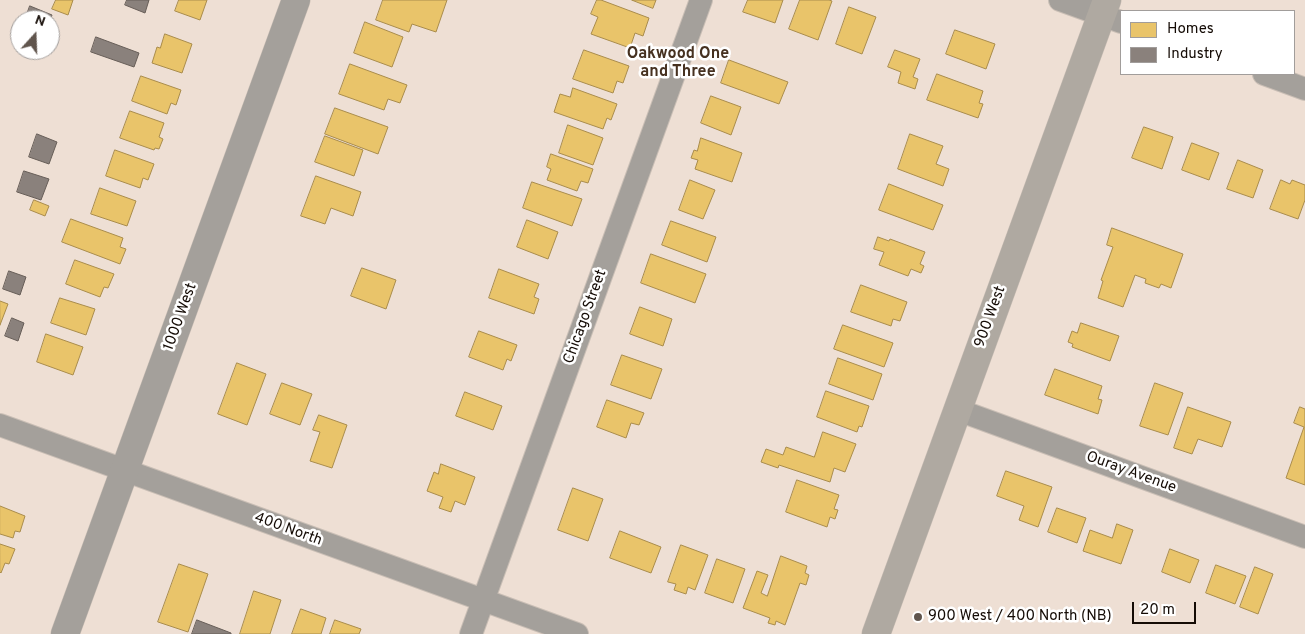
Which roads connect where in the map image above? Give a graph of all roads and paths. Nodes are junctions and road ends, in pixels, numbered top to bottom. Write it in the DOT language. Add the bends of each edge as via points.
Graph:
graph roads {
  1 [pos="296,0"];
  2 [pos="701,0"];
  3 [pos="1060,0"];
  4 [pos="1110,12"];
  5 [pos="1267,75"];
  6 [pos="1305,89"];
  7 [pos="958,410"];
  8 [pos="0,425"];
  9 [pos="125,470"];
  10 [pos="1305,537"];
  11 [pos="483,600"];
  12 [pos="65,634"];
  13 [pos="471,634"];
  14 [pos="577,634"];
  15 [pos="876,634"];
  1 -- 9 [label="street, 1000 West"];
  2 -- 11 [label="street, Chicago Street"];
  3 -- 4 [label="street"];
  4 -- 7 [label="main road, 900 West"];
  5 -- 6 [label="street"];
  7 -- 10 [label="street, Ouray Avenue"];
  7 -- 15 [label="main road, 900 West"];
  8 -- 9 [label="street, 400 North"];
  9 -- 11 [label="street, 400 North"];
  9 -- 12 [label="street, 1000 West"];
  11 -- 13 [label="street, Chicago Street"];
  11 -- 14 [label="street, 400 North"];
}
